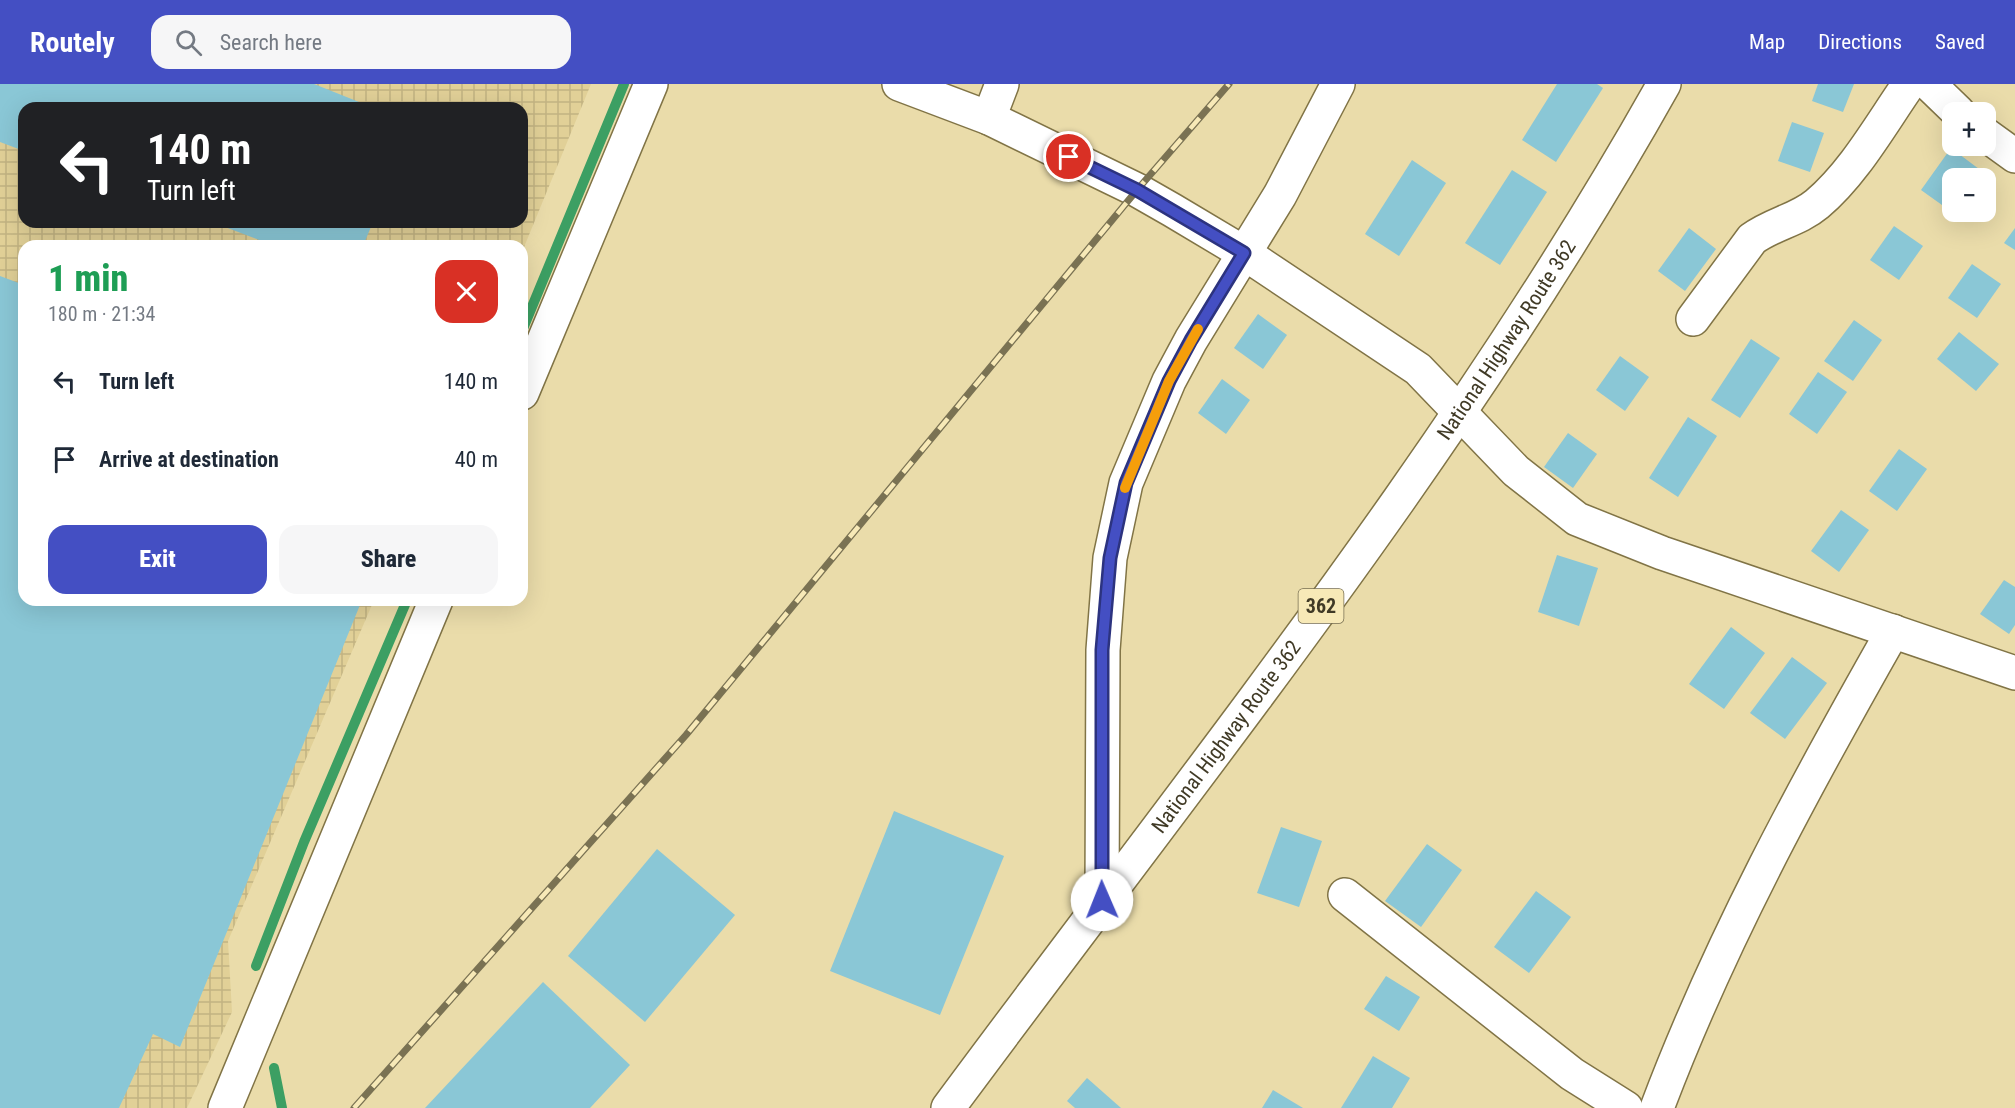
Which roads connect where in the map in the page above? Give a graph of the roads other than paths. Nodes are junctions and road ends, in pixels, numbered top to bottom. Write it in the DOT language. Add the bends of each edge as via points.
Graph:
graph roads {
  1 [pos="651,84"];
  2 [pos="899,84"];
  3 [pos="1002,84"];
  4 [pos="1338,84"];
  5 [pos="1664,84"];
  6 [pos="1909,84"];
  7 [pos="1929,84"];
  8 [pos="1948,102"];
  9 [pos="989,118"];
  10 [pos="1996,142"];
  11 [pos="2015,156"];
  12 [pos="1244,253"];
  13 [pos="1693,319"];
  14 [pos="528,379"];
  15 [pos="1461,411"];
  16 [pos="434,606"];
  17 [pos="1893,631"];
  18 [pos="2012,667"];
  19 [pos="1345,895"];
  20 [pos="1102,900"];
  21 [pos="225,1108"];
  22 [pos="948,1108"];
  23 [pos="1626,1108"];
  24 [pos="1656,1108"];
  1 -- 14 [label="main road"];
  2 -- 9 [label="main road"];
  3 -- 9 [label="main road"];
  4 -- 12 [label="main road" via="1280,195"];
  5 -- 15 [label="main road, National Highway Route 362 / 362" via="1609,181"];
  6 -- 13 [label="main road" via="1829,193 1802,215 1765,229 1752,239"];
  7 -- 8 [label="main road"];
  9 -- 12 [label="main road" via="1137,190"];
  10 -- 11 [label="main road"];
  12 -- 15 [label="main road" via="1418,369"];
  12 -- 20 [label="main road" via="1169,381 1126,483 1110,558 1102,650"];
  15 -- 17 [label="main road" via="1516,471 1577,519 1662,553"];
  15 -- 20 [label="main road, National Highway Route 362 / 362" via="1255,697"];
  16 -- 21 [label="main road"];
  17 -- 18 [label="main road"];
  17 -- 24 [label="main road" via="1807,782 1742,912 1687,1028"];
  19 -- 23 [label="main road" via="1572,1074"];
  20 -- 22 [label="main road, National Highway Route 362 / 362"];
}
